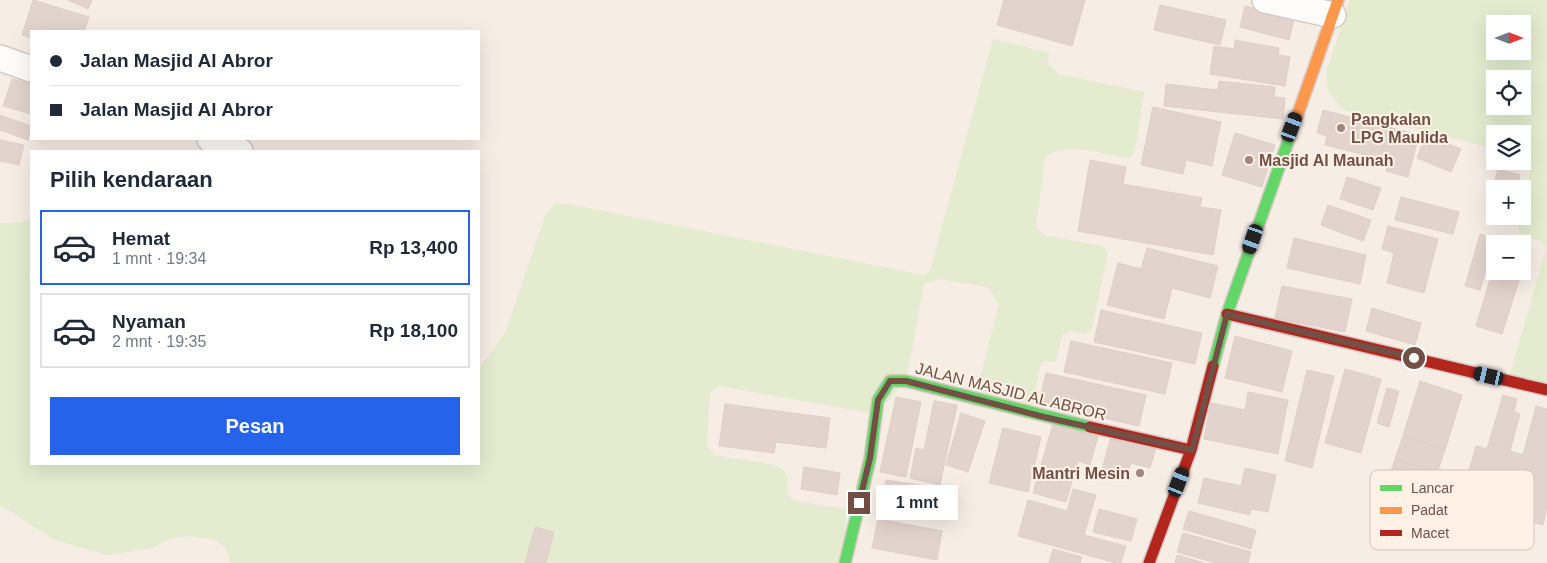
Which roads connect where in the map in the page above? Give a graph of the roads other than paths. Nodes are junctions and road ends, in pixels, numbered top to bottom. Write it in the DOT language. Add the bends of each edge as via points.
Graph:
graph roads {
  1 [pos="1265,0"];
  2 [pos="1336,8"];
  3 [pos="0,58"];
  4 [pos="30,69"];
  5 [pos="212,140"];
  6 [pos="238,150"];
  7 [pos="1227,314"];
  8 [pos="1547,390"];
  9 [pos="1192,450"];
  10 [pos="845,563"];
  11 [pos="1149,563"];
  1 -- 2 [label="street"];
  2 -- 7 [label="street"];
  3 -- 4 [label="street"];
  5 -- 6 [label="street"];
  7 -- 8 [label="street"];
  7 -- 9 [label="street"];
  9 -- 10 [label="street, JALAN MASJID AL ABROR" via="1044,417 906,381 890,381 878,400 870,458"];
  9 -- 11 [label="street"];
}
